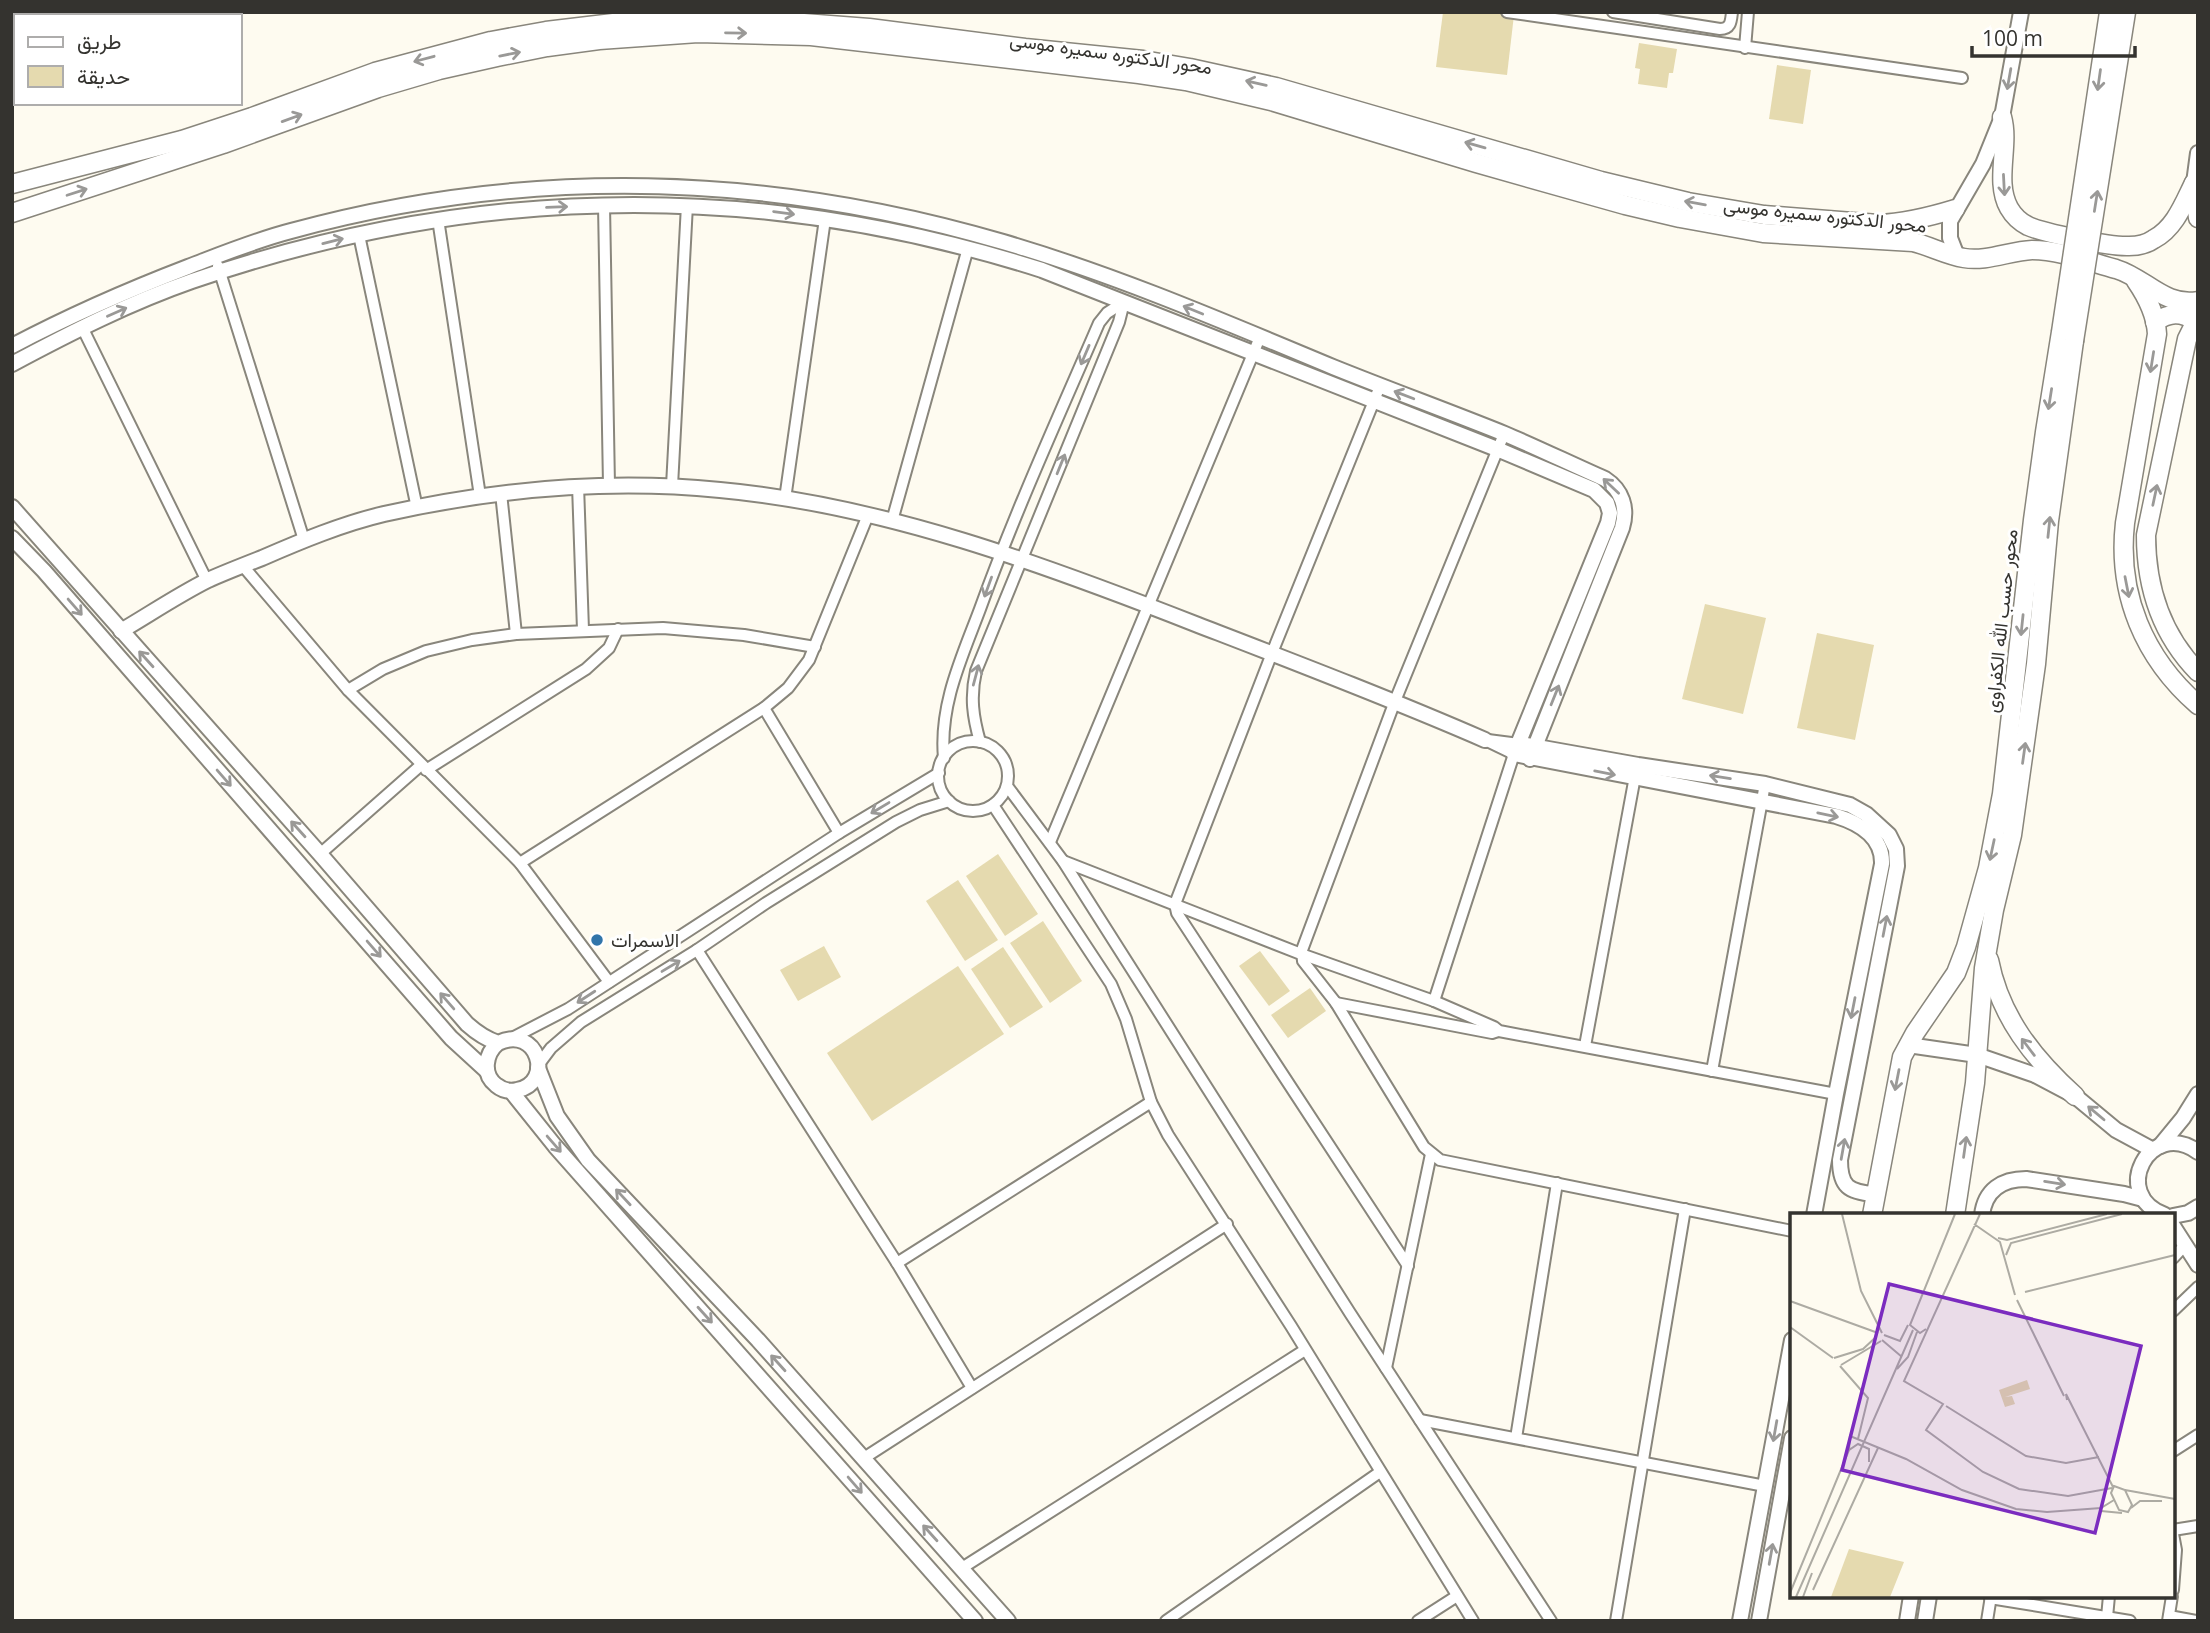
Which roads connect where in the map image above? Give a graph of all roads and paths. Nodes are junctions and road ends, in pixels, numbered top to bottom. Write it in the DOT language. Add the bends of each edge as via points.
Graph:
graph roads {
  1 [pos="1507,12"];
  2 [pos="1613,12"];
  3 [pos="1748,12"];
  4 [pos="2021,12"];
  5 [pos="2109,12"];
  6 [pos="2126,12"];
  7 [pos="1731,17"];
  8 [pos="1745,48"];
  9 [pos="1962,78"];
  10 [pos="2003,117"];
  11 [pos="2198,153"];
  12 [pos="2194,183"];
  13 [pos="12,184"];
  14 [pos="517,189"];
  15 [pos="604,205"];
  16 [pos="687,205"];
  17 [pos="518,209"];
  18 [pos="1955,209"];
  19 [pos="12,213"];
  20 [pos="2198,218"];
  21 [pos="438,219"];
  22 [pos="825,219"];
  23 [pos="359,235"];
  24 [pos="968,248"];
  25 [pos="215,256"];
  26 [pos="1957,256"];
  27 [pos="1045,263"];
  28 [pos="220,273"];
  29 [pos="2132,276"];
  30 [pos="1130,285"];
  31 [pos="2198,301"];
  32 [pos="1124,302"];
  33 [pos="2197,319"];
  34 [pos="2155,322"];
  35 [pos="82,327"];
  36 [pos="2068,336"];
  37 [pos="1260,337"];
  38 [pos="12,346"];
  39 [pos="1252,352"];
  40 [pos="12,364"];
  41 [pos="1381,386"];
  42 [pos="1374,402"];
  43 [pos="1504,434"];
  44 [pos="1497,449"];
  45 [pos="578,485"];
  46 [pos="609,485"];
  47 [pos="672,486"];
  48 [pos="501,493"];
  49 [pos="480,496"];
  50 [pos="785,499"];
  51 [pos="12,508"];
  52 [pos="417,508"];
  53 [pos="868,515"];
  54 [pos="892,521"];
  55 [pos="12,538"];
  56 [pos="304,540"];
  57 [pos="1000,554"];
  58 [pos="58,559"];
  59 [pos="1022,559"];
  60 [pos="243,566"];
  61 [pos="44,572"];
  62 [pos="207,581"];
  63 [pos="1148,605"];
  64 [pos="618,629"];
  65 [pos="583,630"];
  66 [pos="121,631"];
  67 [pos="516,634"];
  68 [pos="815,647"];
  69 [pos="1272,653"];
  70 [pos="2198,672"];
  71 [pos="348,690"];
  72 [pos="1395,701"];
  73 [pos="2198,705"];
  74 [pos="764,708"];
  75 [pos="1485,740"];
  76 [pos="980,742"];
  77 [pos="1516,749"];
  78 [pos="1532,752"];
  79 [pos="944,758"];
  80 [pos="424,768"];
  81 [pos="1636,772"];
  82 [pos="939,773"];
  83 [pos="1765,784"];
  84 [pos="1007,786"];
  85 [pos="949,801"];
  86 [pos="1762,802"];
  87 [pos="993,805"];
  88 [pos="1878,832"];
  89 [pos="839,834"];
  90 [pos="1050,842"];
  91 [pos="320,854"];
  92 [pos="1063,862"];
  93 [pos="520,863"];
  94 [pos="1175,904"];
  95 [pos="1987,948"];
  96 [pos="697,950"];
  97 [pos="1301,954"];
  98 [pos="609,982"];
  99 [pos="1434,1001"];
  100 [pos="1336,1003"];
  101 [pos="1499,1031"];
  102 [pos="504,1041"];
  103 [pos="1908,1045"];
  104 [pos="1585,1046"];
  105 [pos="1976,1055"];
  106 [pos="539,1066"];
  107 [pos="487,1071"];
  108 [pos="1712,1071"];
  109 [pos="511,1091"];
  110 [pos="1836,1094"];
  111 [pos="2198,1094"];
  112 [pos="2075,1096"];
  113 [pos="1151,1102"];
  114 [pos="2156,1148"];
  115 [pos="2198,1152"];
  116 [pos="1431,1154"];
  117 [pos="1557,1183"];
  118 [pos="2143,1199"];
  119 [pos="1873,1202"];
  120 [pos="1685,1209"];
  121 [pos="2197,1211"];
  122 [pos="1814,1213"];
  123 [pos="1955,1213"];
  124 [pos="1983,1213"];
  125 [pos="2161,1213"];
  126 [pos="2175,1216"];
  127 [pos="1227,1224"];
  128 [pos="2175,1229"];
  129 [pos="1790,1231"];
  130 [pos="2185,1245"];
  131 [pos="2175,1256"];
  132 [pos="897,1263"];
  133 [pos="2198,1265"];
  134 [pos="1408,1266"];
  135 [pos="2198,1287"];
  136 [pos="2175,1309"];
  137 [pos="758,1340"];
  138 [pos="1305,1350"];
  139 [pos="1790,1351"];
  140 [pos="741,1356"];
  141 [pos="1386,1368"];
  142 [pos="972,1388"];
  143 [pos="1420,1420"];
  144 [pos="2198,1435"];
  145 [pos="1516,1438"];
  146 [pos="1790,1449"];
  147 [pos="2175,1450"];
  148 [pos="864,1458"];
  149 [pos="1643,1463"];
  150 [pos="1380,1472"];
  151 [pos="1765,1486"];
  152 [pos="2198,1526"];
  153 [pos="2175,1532"];
  154 [pos="2175,1544"];
  155 [pos="2175,1563"];
  156 [pos="962,1568"];
  157 [pos="1457,1596"];
  158 [pos="1911,1598"];
  159 [pos="1929,1598"];
  160 [pos="1990,1598"];
  161 [pos="2002,1598"];
  162 [pos="2109,1598"];
  163 [pos="2172,1598"];
  164 [pos="2037,1601"];
  165 [pos="2107,1617"];
  166 [pos="2169,1618"];
  167 [pos="975,1621"];
  168 [pos="1008,1621"];
  169 [pos="1166,1621"];
  170 [pos="1418,1621"];
  171 [pos="1473,1621"];
  172 [pos="1551,1621"];
  173 [pos="1615,1621"];
  174 [pos="1740,1621"];
  175 [pos="1759,1621"];
  176 [pos="1907,1621"];
  177 [pos="1925,1621"];
  178 [pos="1987,1621"];
  179 [pos="2130,1621"];
  180 [pos="2196,1621"];
  1 -- 8 [label="street"];
  2 -- 7 [label="street" via="1720,29 1727,28"];
  3 -- 8 [label="street"];
  4 -- 10 [label="street, one-way"];
  5 -- 36 [label="main road, محور حسب الله الكفراوى, one-way, bridge"];
  36 -- 6 [label="main road, محور حسب الله الكفراوى, one-way, bridge"];
  8 -- 9 [label="street"];
  10 -- 12 [label="main road, one-way" via="2004,198 2020,221 2036,229 2121,246 2138,245 2167,229"];
  10 -- 18 [label="street" via="1983,164"];
  11 -- 12 [label="street"];
  12 -- 20 [label="main road"];
  18 -- 13 [label="main road, محور الدكتوره سميره موسى, one-way" via="1878,224 1764,215 1612,183 1276,87 1190,68 812,22 698,18 597,24 491,41 375,72 182,140"];
  14 -- 17 [label="street"];
  14 -- 25 [label="street" via="354,215"];
  14 -- 27 [label="street" via="652,186 784,195 1008,243"];
  15 -- 16 [label="street"];
  17 -- 15 [label="street, one-way"];
  15 -- 46 [label="street"];
  16 -- 22 [label="street, one-way"];
  16 -- 47 [label="street"];
  17 -- 21 [label="street"];
  18 -- 26 [label="street" via="1949,233"];
  19 -- 26 [label="main road, محور الدكتوره سميره موسى, one-way" via="439,70 598,40 753,34 811,36 1186,81 1653,212 1763,233 1913,242"];
  21 -- 23 [label="street"];
  21 -- 49 [label="street"];
  22 -- 24 [label="street"];
  22 -- 50 [label="street"];
  28 -- 23 [label="street, one-way"];
  23 -- 52 [label="street"];
  24 -- 27 [label="street"];
  24 -- 54 [label="street"];
  25 -- 28 [label="street"];
  25 -- 38 [label="street" via="97,304"];
  26 -- 29 [label="main road, محور الدكتوره سميره موسى" via="1980,258 2042,250"];
  27 -- 30 [label="street"];
  27 -- 32 [label="street"];
  35 -- 28 [label="street, one-way" via="159,293"];
  28 -- 56 [label="street"];
  29 -- 31 [label="main road, محور الدكتوره سميره موسى" via="2175,301"];
  29 -- 34 [label="main road"];
  30 -- 32 [label="street"];
  37 -- 30 [label="street, one-way"];
  32 -- 39 [label="street"];
  32 -- 57 [label="street, one-way" via="1099,323"];
  59 -- 32 [label="street, one-way"];
  33 -- 34 [label="main road" via="2175,313"];
  70 -- 33 [label="main road, one-way" via="2163,621 2151,587 2146,552 2187,339"];
  34 -- 73 [label="main road, one-way" via="2157,334 2125,523 2125,578 2133,613 2148,646"];
  35 -- 40 [label="street"];
  35 -- 62 [label="street"];
  95 -- 36 [label="main road, محور حسب الله الكفراوى, one-way" via="2018,797 2036,664"];
  36 -- 103 [label="main road, محور حسب الله الكفراوى, one-way" via="2035,508 2002,794 1988,868 1956,973"];
  37 -- 39 [label="street"];
  37 -- 41 [label="street"];
  39 -- 42 [label="street"];
  39 -- 63 [label="street"];
  41 -- 42 [label="street"];
  43 -- 41 [label="street, one-way"];
  42 -- 44 [label="street"];
  42 -- 69 [label="street"];
  43 -- 44 [label="street"];
  78 -- 43 [label="street, one-way" via="1625,521 1624,506 1619,492 1605,479"];
  44 -- 72 [label="street"];
  44 -- 77 [label="street" via="1594,490 1604,498 1610,513"];
  45 -- 46 [label="street"];
  45 -- 48 [label="street"];
  45 -- 65 [label="street"];
  46 -- 47 [label="street"];
  47 -- 50 [label="street"];
  48 -- 49 [label="street"];
  48 -- 67 [label="street"];
  49 -- 52 [label="street"];
  50 -- 53 [label="street"];
  51 -- 58 [label="street"];
  52 -- 56 [label="street"];
  53 -- 54 [label="street"];
  53 -- 68 [label="street"];
  54 -- 57 [label="street"];
  55 -- 61 [label="street"];
  56 -- 60 [label="street"];
  57 -- 59 [label="street"];
  57 -- 79 [label="street, one-way" via="948,699"];
  58 -- 61 [label="street"];
  58 -- 66 [label="street"];
  59 -- 63 [label="street"];
  76 -- 59 [label="street, one-way" via="972,711 973,684"];
  60 -- 62 [label="street"];
  60 -- 71 [label="street"];
  61 -- 107 [label="street, one-way" via="452,1038"];
  62 -- 66 [label="street"];
  63 -- 69 [label="street"];
  63 -- 90 [label="street"];
  64 -- 65 [label="street"];
  64 -- 68 [label="street" via="707,631"];
  64 -- 80 [label="street" via="608,648 586,669"];
  65 -- 67 [label="street"];
  91 -- 66 [label="street, one-way"];
  67 -- 71 [label="street" via="426,651"];
  68 -- 74 [label="street" via="796,679"];
  69 -- 72 [label="street"];
  69 -- 94 [label="street"];
  71 -- 80 [label="street"];
  72 -- 75 [label="street"];
  72 -- 97 [label="street"];
  74 -- 89 [label="street"];
  74 -- 93 [label="street"];
  75 -- 77 [label="street"];
  76 -- 79 [label="street" via="956,746"];
  76 -- 84 [label="street" via="995,749 1005,762"];
  77 -- 78 [label="street"];
  77 -- 99 [label="street"];
  78 -- 81 [label="street"];
  79 -- 82 [label="street"];
  80 -- 91 [label="street"];
  80 -- 93 [label="street"];
  83 -- 81 [label="street, one-way"];
  81 -- 86 [label="street"];
  81 -- 104 [label="street"];
  82 -- 85 [label="street"];
  82 -- 89 [label="street, one-way"];
  83 -- 86 [label="street"];
  83 -- 88 [label="street" via="1850,805"];
  84 -- 87 [label="street"];
  84 -- 90 [label="street"];
  85 -- 87 [label="street" via="972,811"];
  85 -- 96 [label="street" via="896,822"];
  86 -- 88 [label="street, one-way" via="1843,818"];
  86 -- 108 [label="street"];
  87 -- 113 [label="street" via="1111,984"];
  88 -- 110 [label="street, one-way" via="1882,864"];
  119 -- 88 [label="street, one-way" via="1849,1188 1840,1166 1896,866 1894,843"];
  89 -- 98 [label="street"];
  90 -- 92 [label="street"];
  102 -- 91 [label="street, one-way" via="482,1036 467,1024"];
  92 -- 94 [label="street"];
  92 -- 141 [label="street"];
  93 -- 98 [label="street"];
  94 -- 97 [label="street"];
  94 -- 134 [label="street"];
  95 -- 105 [label="main road, محور حسب الله الكفراوى"];
  112 -- 95 [label="main road, one-way" via="2045,1068 2016,1029 1996,986"];
  106 -- 96 [label="street, one-way" via="580,1022"];
  96 -- 132 [label="street"];
  97 -- 99 [label="street"];
  97 -- 100 [label="street"];
  98 -- 102 [label="street, one-way"];
  99 -- 101 [label="street"];
  100 -- 101 [label="street"];
  100 -- 116 [label="street"];
  101 -- 104 [label="street"];
  102 -- 106 [label="street" via="530,1045"];
  102 -- 107 [label="street" via="487,1058"];
  103 -- 105 [label="street"];
  103 -- 119 [label="main road, محور حسب الله الكفراوى, one-way" via="1899,1067"];
  104 -- 108 [label="street"];
  105 -- 112 [label="street" via="2035,1074"];
  123 -- 105 [label="main road, محور حسب الله الكفراوى, one-way"];
  106 -- 109 [label="street" via="532,1082"];
  137 -- 106 [label="street, one-way" via="589,1160 557,1116"];
  107 -- 109 [label="street" via="493,1083"];
  108 -- 110 [label="street"];
  109 -- 140 [label="street, one-way"];
  110 -- 122 [label="street"];
  111 -- 114 [label="street"];
  114 -- 112 [label="street, one-way" via="2116,1130"];
  113 -- 127 [label="street"];
  113 -- 132 [label="street"];
  114 -- 115 [label="street" via="2174,1143"];
  114 -- 118 [label="street" via="2142,1161 2138,1177"];
  116 -- 117 [label="street" via="1447,1163"];
  116 -- 134 [label="street"];
  117 -- 120 [label="street"];
  117 -- 145 [label="street"];
  124 -- 118 [label="street, one-way" via="1991,1192 2017,1179"];
  118 -- 125 [label="street"];
  120 -- 129 [label="street"];
  120 -- 149 [label="street"];
  121 -- 126 [label="street"];
  127 -- 138 [label="street"];
  127 -- 142 [label="street"];
  128 -- 130 [label="street"];
  130 -- 131 [label="street"];
  130 -- 133 [label="street"];
  132 -- 142 [label="street"];
  134 -- 141 [label="street"];
  135 -- 136 [label="street"];
  137 -- 140 [label="street"];
  148 -- 137 [label="street, one-way"];
  138 -- 150 [label="street"];
  138 -- 156 [label="street"];
  139 -- 151 [label="street, one-way"];
  140 -- 167 [label="street, one-way"];
  141 -- 143 [label="street"];
  142 -- 148 [label="street"];
  143 -- 145 [label="street"];
  143 -- 172 [label="street"];
  144 -- 147 [label="street"];
  145 -- 149 [label="street"];
  175 -- 146 [label="street, one-way"];
  156 -- 148 [label="street, one-way"];
  149 -- 151 [label="street"];
  149 -- 173 [label="street"];
  150 -- 157 [label="street"];
  150 -- 169 [label="street"];
  151 -- 174 [label="street"];
  152 -- 153 [label="street"];
  154 -- 155 [label="street"];
  156 -- 168 [label="street"];
  157 -- 170 [label="street"];
  157 -- 171 [label="street"];
  158 -- 176 [label="street"];
  159 -- 177 [label="street"];
  160 -- 178 [label="street"];
  161 -- 164 [label="street"];
  162 -- 165 [label="street"];
  163 -- 166 [label="street"];
  164 -- 165 [label="street"];
  165 -- 179 [label="street"];
  166 -- 180 [label="street"];
}
